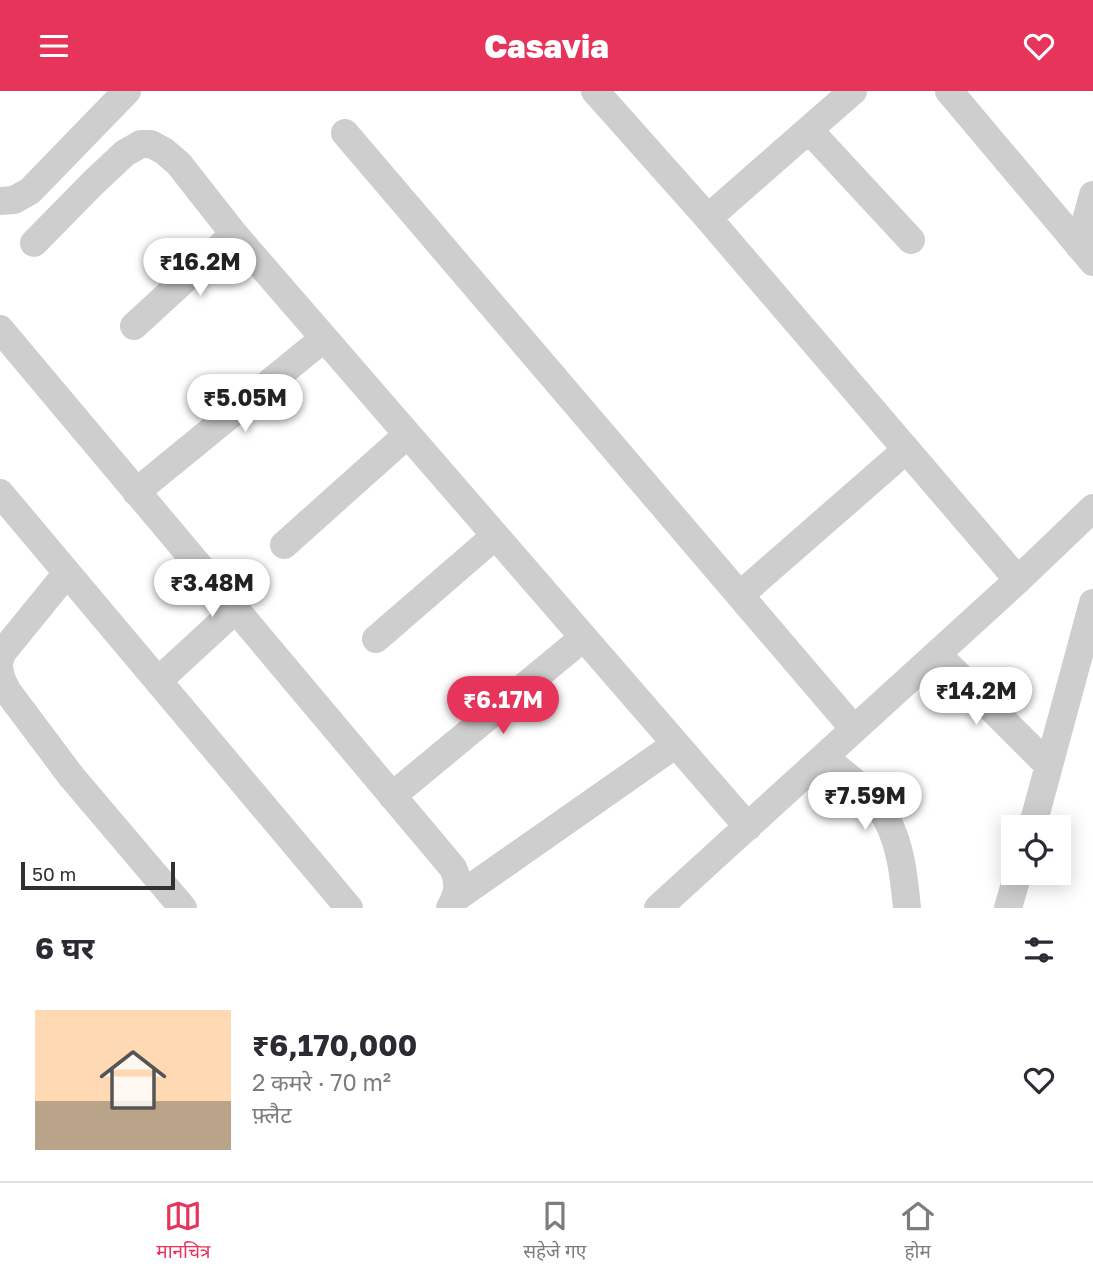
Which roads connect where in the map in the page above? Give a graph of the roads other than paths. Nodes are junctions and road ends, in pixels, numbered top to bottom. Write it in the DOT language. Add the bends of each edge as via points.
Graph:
graph roads {
  1 [pos="127,91"];
  2 [pos="853,91"];
  3 [pos="949,91"];
  4 [pos="600,93"];
  5 [pos="809,130"];
  6 [pos="345,133"];
  7 [pos="1093,195"];
  8 [pos="0,201"];
  9 [pos="708,218"];
  10 [pos="234,234"];
  11 [pos="911,240"];
  12 [pos="34,243"];
  13 [pos="1086,254"];
  14 [pos="134,326"];
  15 [pos="0,329"];
  16 [pos="323,338"];
  17 [pos="407,435"];
  18 [pos="906,450"];
  19 [pos="136,492"];
  20 [pos="0,493"];
  21 [pos="1093,508"];
  22 [pos="495,536"];
  23 [pos="284,545"];
  24 [pos="67,573"];
  25 [pos="1018,580"];
  26 [pos="740,596"];
  27 [pos="1093,603"];
  28 [pos="235,610"];
  29 [pos="583,638"];
  30 [pos="376,639"];
  31 [pos="937,654"];
  32 [pos="0,660"];
  33 [pos="0,672"];
  34 [pos="158,681"];
  35 [pos="854,729"];
  36 [pos="676,744"];
  37 [pos="824,757"];
  38 [pos="1048,765"];
  39 [pos="393,796"];
  40 [pos="1035,815"];
  41 [pos="748,827"];
  42 [pos="1015,885"];
  43 [pos="453,903"];
  44 [pos="183,908"];
  45 [pos="349,908"];
  46 [pos="659,908"];
  47 [pos="907,908"];
  48 [pos="1008,908"];
  1 -- 8 [label="street" via="30,191"];
  2 -- 5 [label="street"];
  3 -- 13 [label="street"];
  4 -- 9 [label="street"];
  5 -- 9 [label="street"];
  5 -- 11 [label="street"];
  6 -- 26 [label="street"];
  7 -- 13 [label="street"];
  9 -- 18 [label="street"];
  10 -- 12 [label="street" via="179,164 151,144 141,144 125,153"];
  10 -- 14 [label="street"];
  10 -- 16 [label="street"];
  15 -- 19 [label="street"];
  16 -- 17 [label="street"];
  16 -- 19 [label="street"];
  17 -- 22 [label="street"];
  17 -- 23 [label="street"];
  18 -- 25 [label="street"];
  18 -- 26 [label="street"];
  19 -- 28 [label="street"];
  20 -- 24 [label="street"];
  21 -- 25 [label="street"];
  22 -- 29 [label="street"];
  22 -- 30 [label="street"];
  24 -- 32 [label="street"];
  24 -- 34 [label="street"];
  25 -- 31 [label="street"];
  26 -- 35 [label="street"];
  27 -- 38 [label="street"];
  28 -- 34 [label="street"];
  28 -- 39 [label="street"];
  29 -- 36 [label="street"];
  29 -- 39 [label="street"];
  31 -- 35 [label="street"];
  31 -- 38 [label="street"];
  33 -- 44 [label="street" via="8,692 71,776"];
  34 -- 45 [label="street"];
  35 -- 37 [label="street"];
  36 -- 41 [label="street"];
  36 -- 43 [label="street"];
  37 -- 41 [label="street"];
  37 -- 47 [label="street" via="867,794 886,818 899,849"];
  38 -- 40 [label="street"];
  39 -- 43 [label="street" via="453,868 458,887"];
  41 -- 46 [label="street"];
  42 -- 48 [label="street"];
}
